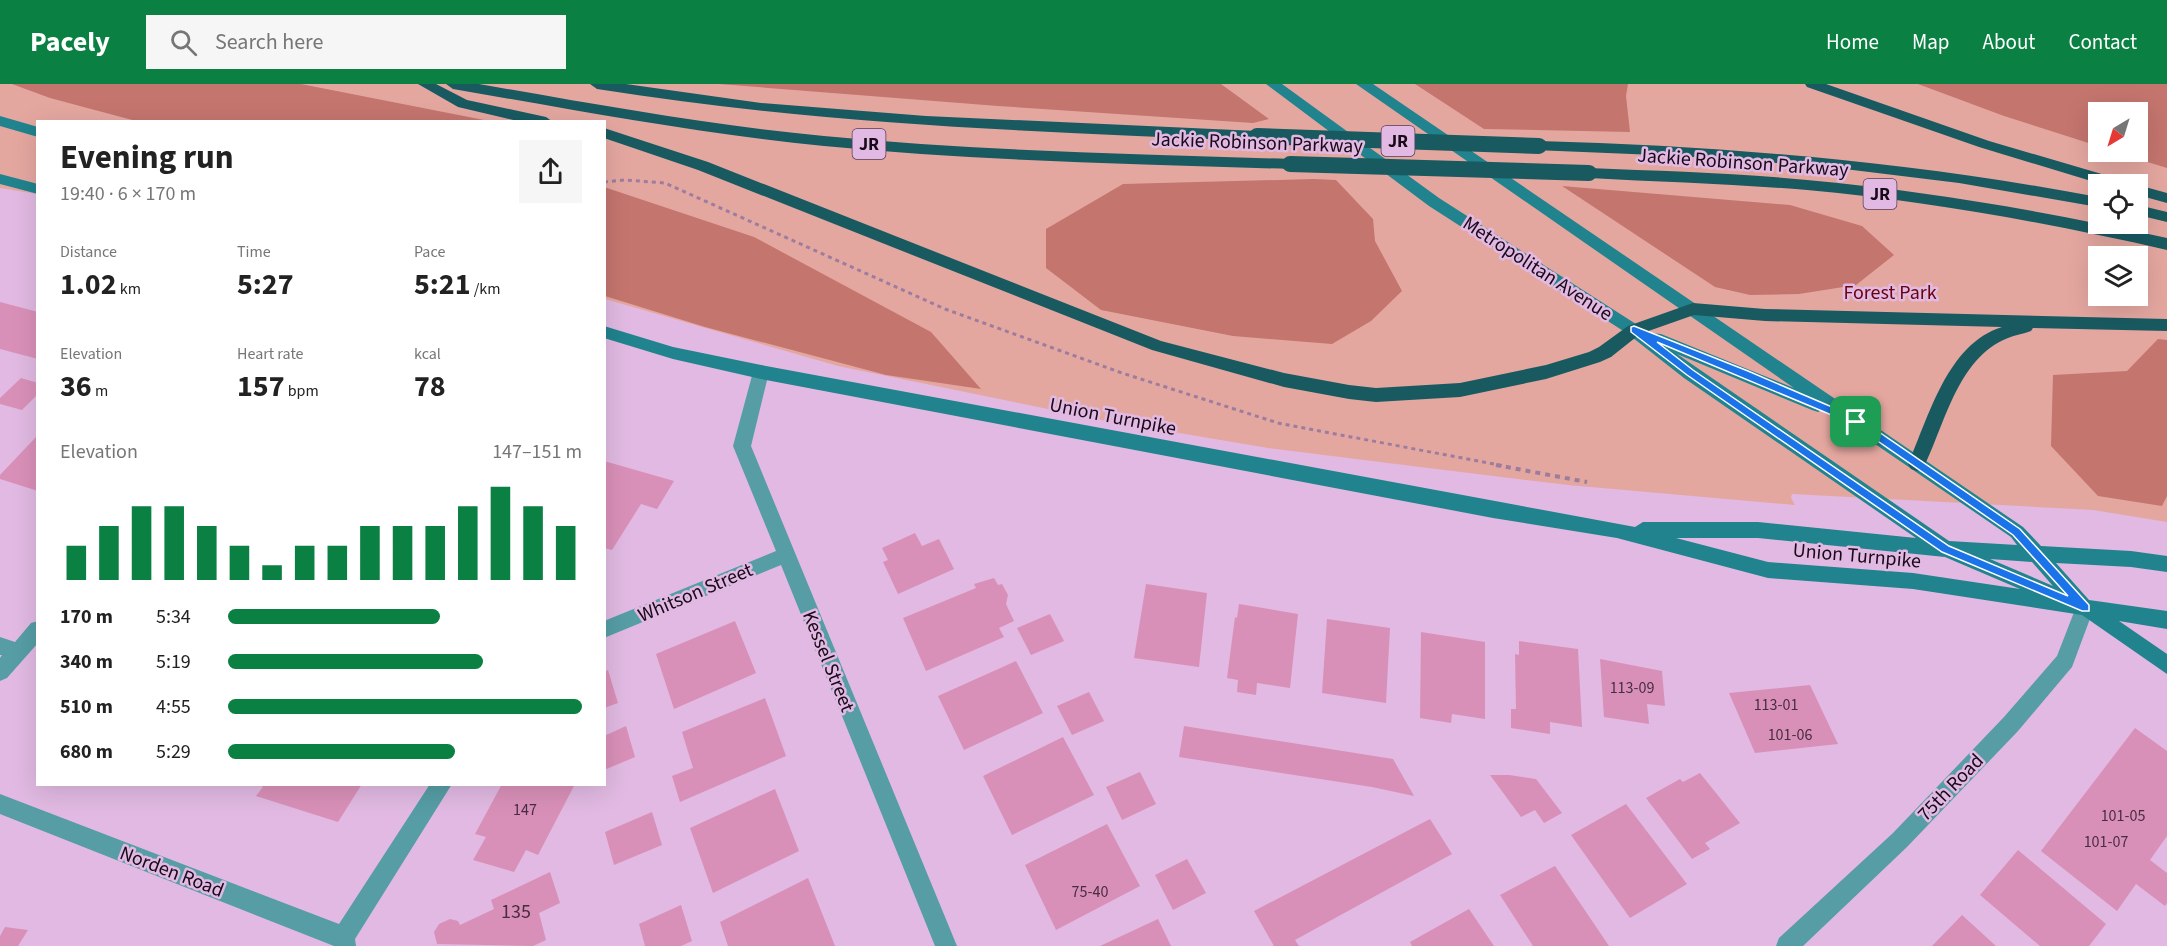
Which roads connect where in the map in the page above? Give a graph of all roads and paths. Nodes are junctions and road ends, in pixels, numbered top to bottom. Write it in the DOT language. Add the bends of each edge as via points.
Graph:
graph roads {
  1 [pos="425,84"];
  2 [pos="453,84"];
  3 [pos="597,84"];
  4 [pos="1273,84"];
  5 [pos="1363,84"];
  6 [pos="1812,84"];
  7 [pos="537,120"];
  8 [pos="0,121"];
  9 [pos="36,131"];
  10 [pos="606,134"];
  11 [pos="2088,175"];
  12 [pos="0,179"];
  13 [pos="36,188"];
  14 [pos="2148,193"];
  15 [pos="2167,198"];
  16 [pos="2088,200"];
  17 [pos="2148,212"];
  18 [pos="2167,217"];
  19 [pos="2167,244"];
  20 [pos="1693,309"];
  21 [pos="2065,322"];
  22 [pos="2167,325"];
  23 [pos="1634,330"];
  24 [pos="606,333"];
  25 [pos="761,372"];
  26 [pos="1856,422"];
  27 [pos="1917,464"];
  28 [pos="1617,530"];
  29 [pos="1946,549"];
  30 [pos="2036,553"];
  31 [pos="785,555"];
  32 [pos="2167,564"];
  33 [pos="2085,608"];
  34 [pos="2167,620"];
  35 [pos="606,629"];
  36 [pos="36,630"];
  37 [pos="9,649"];
  38 [pos="2167,665"];
  39 [pos="0,672"];
  40 [pos="441,786"];
  41 [pos="0,804"];
  42 [pos="344,941"];
  43 [pos="946,946"];
  44 [pos="1787,946"];
  1 -- 7 [label="highway" via="463,104"];
  2 -- 19 [label="highway, Jackie Robinson Parkway / JR, bridge" via="655,120 824,141 1054,156 1760,181 2004,212"];
  3 -- 16 [label="highway, Jackie Robinson Parkway / JR, bridge" via="888,119 1062,130 1701,151 1962,178"];
  4 -- 23 [label="main road, Metropolitan Avenue" via="1434,202"];
  5 -- 20 [label="main road, Metropolitan Avenue"];
  6 -- 11 [label="highway" via="1984,144"];
  8 -- 9 [label="main road"];
  10 -- 23 [label="highway" via="704,166 1118,332 1202,359 1313,386 1376,394 1460,390 1546,372 1594,357"];
  12 -- 13 [label="main road"];
  14 -- 15 [label="highway"];
  17 -- 18 [label="highway"];
  20 -- 21 [label="highway" via="1765,315"];
  20 -- 23 [label="highway"];
  20 -- 26 [label="main road, Metropolitan Avenue"];
  21 -- 22 [label="highway"];
  21 -- 27 [label="highway" via="2000,335 1972,356 1949,388"];
  23 -- 26 [label="main road"];
  23 -- 29 [label="main road, Metropolitan Avenue" via="1690,373"];
  24 -- 25 [label="main road, Union Turnpike" via="673,353"];
  25 -- 28 [label="main road, Union Turnpike" via="1492,510"];
  25 -- 31 [label="street, Kessel Street" via="742,446"];
  26 -- 27 [label="main road, Metropolitan Avenue"];
  27 -- 30 [label="main road, Metropolitan Avenue" via="2017,532"];
  28 -- 29 [label="main road, Union Turnpike" via="1758,530"];
  28 -- 33 [label="main road, Union Turnpike" via="1768,570 1913,581"];
  29 -- 30 [label="main road, Union Turnpike"];
  29 -- 33 [label="main road, Metropolitan Avenue"];
  30 -- 32 [label="main road, Union Turnpike"];
  30 -- 33 [label="main road, Metropolitan Avenue"];
  31 -- 35 [label="street, Whitson Street"];
  31 -- 43 [label="street, Kessel Street"];
  33 -- 34 [label="main road, Union Turnpike"];
  33 -- 38 [label="main road, Metropolitan Avenue"];
  33 -- 44 [label="street, 75th Road" via="2065,661 2011,724 1900,840"];
  36 -- 37 [label="street"];
  37 -- 39 [label="street"];
  40 -- 42 [label="street"];
  41 -- 42 [label="street, Norden Road"];
}
